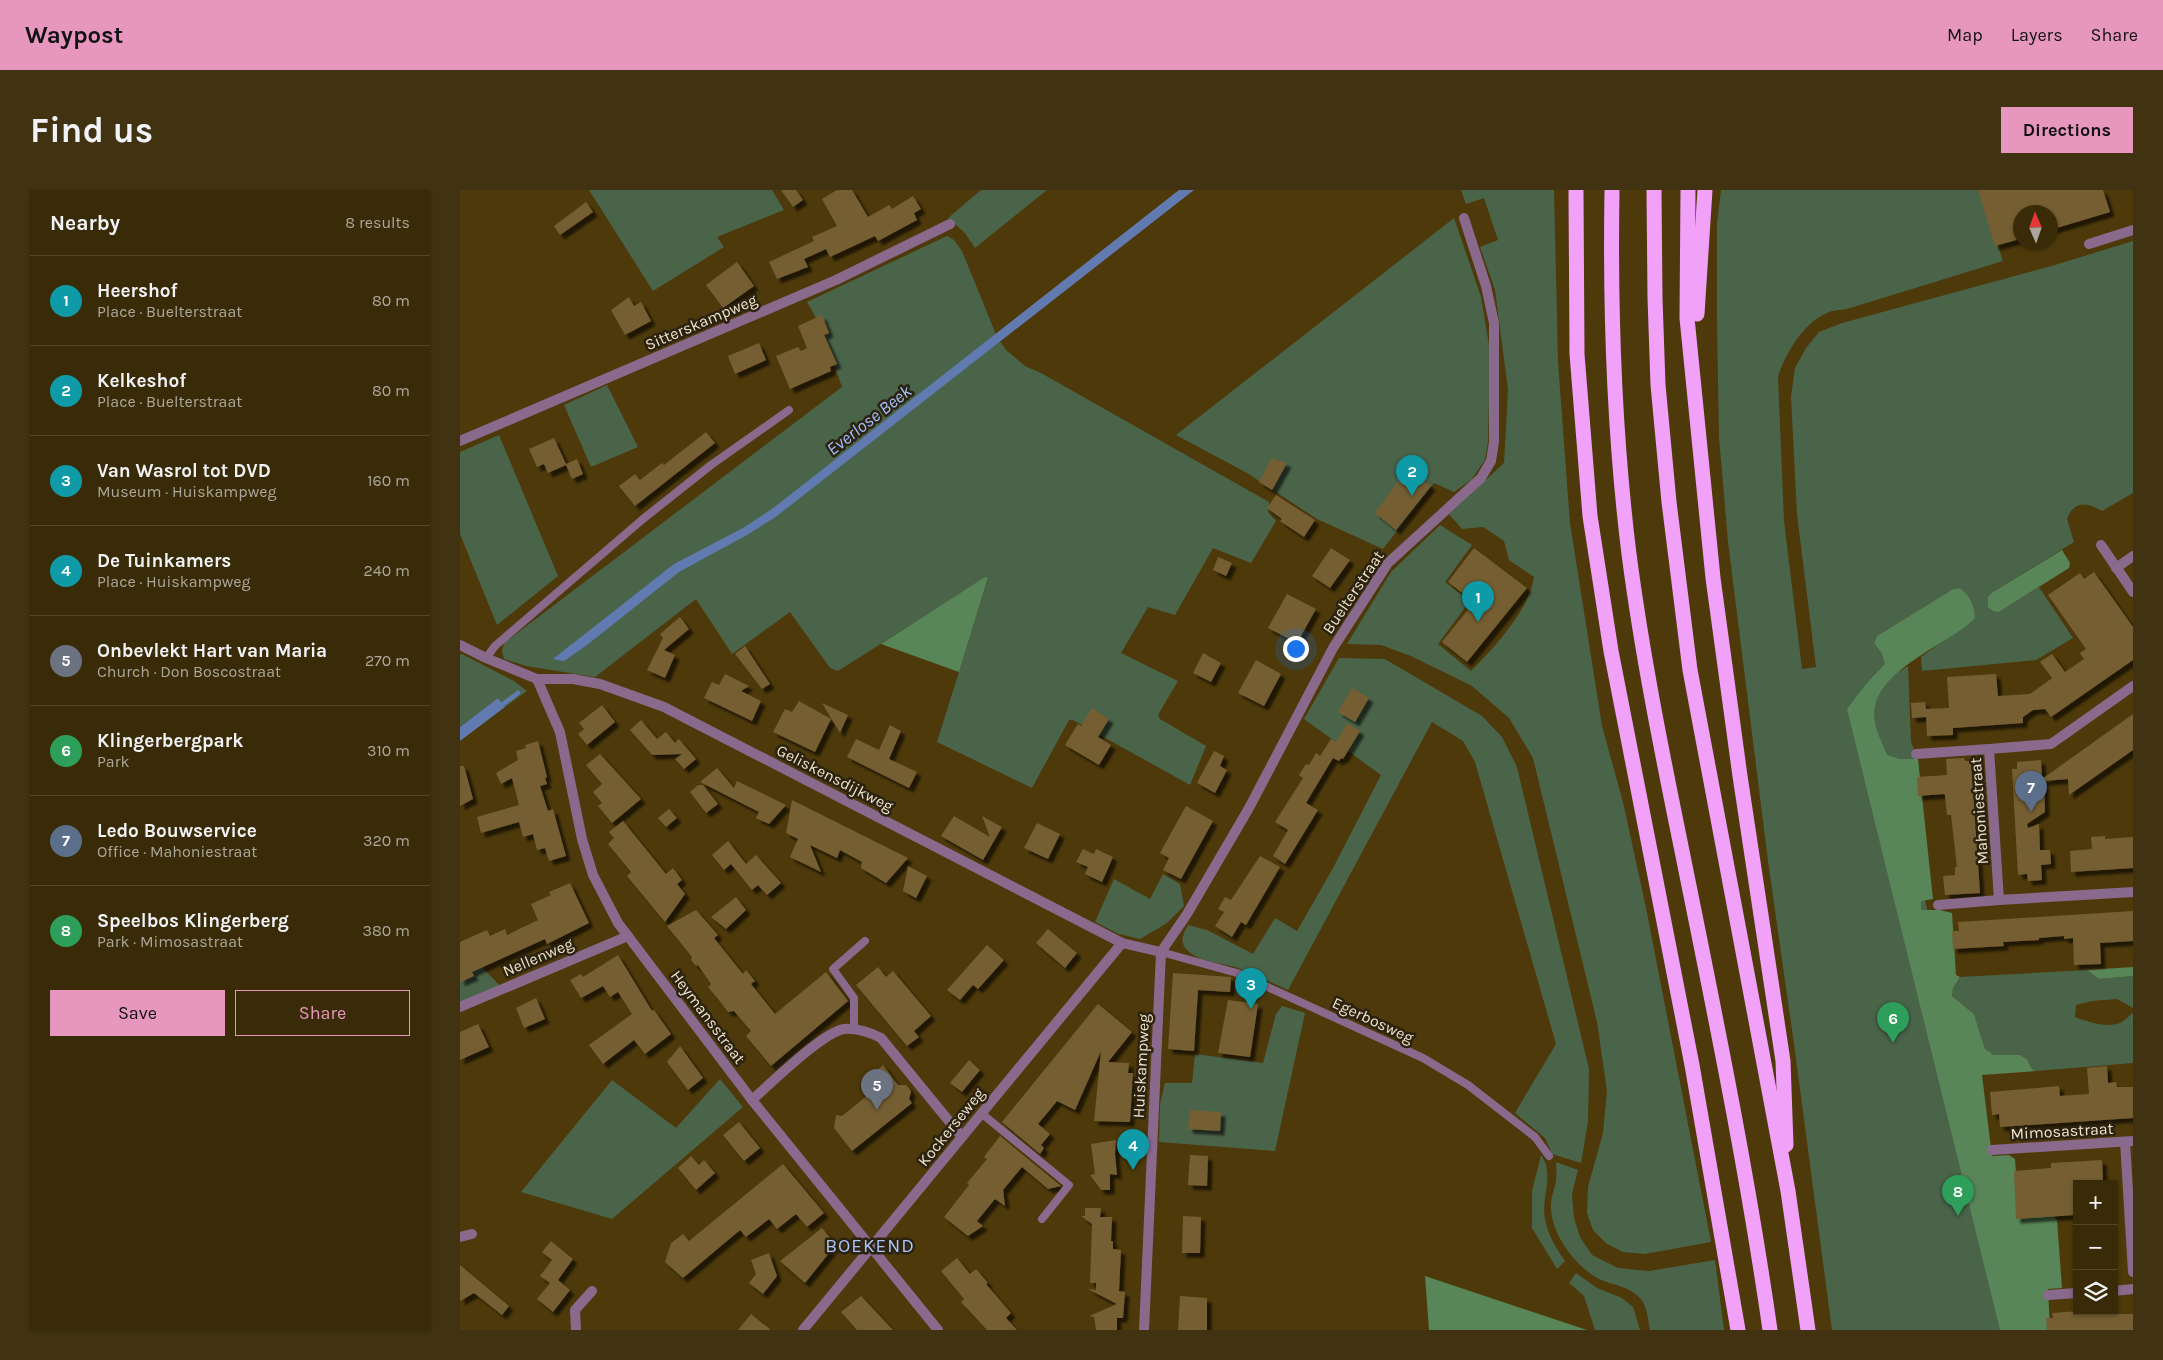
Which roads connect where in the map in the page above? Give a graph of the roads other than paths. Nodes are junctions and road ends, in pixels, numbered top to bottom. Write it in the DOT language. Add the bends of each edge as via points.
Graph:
graph roads {
  1 [pos="1576,190"];
  2 [pos="1612,190"];
  3 [pos="1654,190"];
  4 [pos="1688,190"];
  5 [pos="1705,190"];
  6 [pos="1464,218"];
  7 [pos="950,224"];
  8 [pos="2133,230"];
  9 [pos="2089,244"];
  10 [pos="1693,381"];
  11 [pos="789,410"];
  12 [pos="460,441"];
  13 [pos="2101,545"];
  14 [pos="2133,556"];
  15 [pos="2116,568"];
  16 [pos="2133,592"];
  17 [pos="460,645"];
  18 [pos="486,658"];
  19 [pos="537,679"];
  20 [pos="2133,686"];
  21 [pos="1989,748"];
  22 [pos="1916,754"];
  23 [pos="2133,892"];
  24 [pos="2000,900"];
  25 [pos="1938,905"];
  26 [pos="628,936"];
  27 [pos="865,941"];
  28 [pos="1122,943"];
  29 [pos="1161,952"];
  30 [pos="460,1007"];
  31 [pos="854,1030"];
  32 [pos="752,1100"];
  33 [pos="981,1114"];
  34 [pos="962,1137"];
  35 [pos="2129,1142"];
  36 [pos="1992,1150"];
  37 [pos="1549,1156"];
  38 [pos="1788,1191"];
  39 [pos="1042,1219"];
  40 [pos="472,1234"];
  41 [pos="460,1237"];
  42 [pos="870,1248"];
  43 [pos="2133,1272"];
  44 [pos="2133,1289"];
  45 [pos="2118,1290"];
  46 [pos="592,1291"];
  47 [pos="2073,1293"];
  48 [pos="2048,1295"];
  49 [pos="576,1330"];
  50 [pos="803,1330"];
  51 [pos="938,1330"];
  52 [pos="1144,1330"];
  53 [pos="1738,1330"];
  54 [pos="1770,1330"];
  55 [pos="1808,1330"];
  1 -- 53 [label="highway" via="1577,354 1590,516 1611,651 1692,1065"];
  2 -- 54 [label="highway" via="1612,349 1629,554 1655,715 1723,1056"];
  3 -- 38 [label="highway" via="1658,385 1690,670"];
  4 -- 10 [label="highway" via="1687,318"];
  5 -- 10 [label="highway"];
  6 -- 29 [label="street, Buelterstraat" via="1494,323 1494,442 1491,461 1480,478 1388,563 1333,648 1249,808"];
  7 -- 12 [label="street, Sitterskampweg" via="836,280"];
  8 -- 9 [label="street"];
  10 -- 38 [label="highway" via="1713,578 1783,1061"];
  11 -- 18 [label="lane" via="711,465 643,519 495,646"];
  13 -- 15 [label="street"];
  14 -- 15 [label="street"];
  15 -- 16 [label="street"];
  17 -- 18 [label="street, Geliskensdijkweg"];
  18 -- 19 [label="street, Geliskensdijkweg"];
  19 -- 26 [label="street, Heymansstraat" via="560,732 582,839 593,875"];
  19 -- 28 [label="street, Geliskensdijkweg" via="573,679 600,684 664,707"];
  20 -- 21 [label="street, Mahoniestraat" via="2051,744"];
  21 -- 22 [label="street"];
  21 -- 24 [label="street, Mahoniestraat"];
  23 -- 24 [label="street"];
  24 -- 25 [label="street"];
  26 -- 30 [label="street, Nellenweg"];
  26 -- 32 [label="street, Heymansstraat"];
  27 -- 31 [label="lane" via="833,969 854,998"];
  28 -- 29 [label="street, Geliskensdijkweg"];
  28 -- 33 [label="street, Kockerseweg"];
  29 -- 37 [label="lane, Egerbosweg" via="1238,973 1423,1058 1468,1085 1535,1136"];
  29 -- 52 [label="street, Huiskampweg"];
  31 -- 32 [label="street" via="842,1029 823,1039"];
  31 -- 34 [label="street" via="864,1030 881,1038"];
  32 -- 42 [label="street, Heymansstraat"];
  33 -- 34 [label="street, Kockerseweg"];
  33 -- 39 [label="lane" via="1069,1185"];
  34 -- 42 [label="street, Kockerseweg"];
  35 -- 36 [label="street, Mimosastraat"];
  35 -- 43 [label="street"];
  38 -- 55 [label="highway"];
  40 -- 41 [label="street"];
  42 -- 50 [label="street, Kockerseweg"];
  42 -- 51 [label="street, Heymansstraat"];
  44 -- 45 [label="street"];
  46 -- 49 [label="street" via="575,1310"];
  47 -- 48 [label="street"];
}
